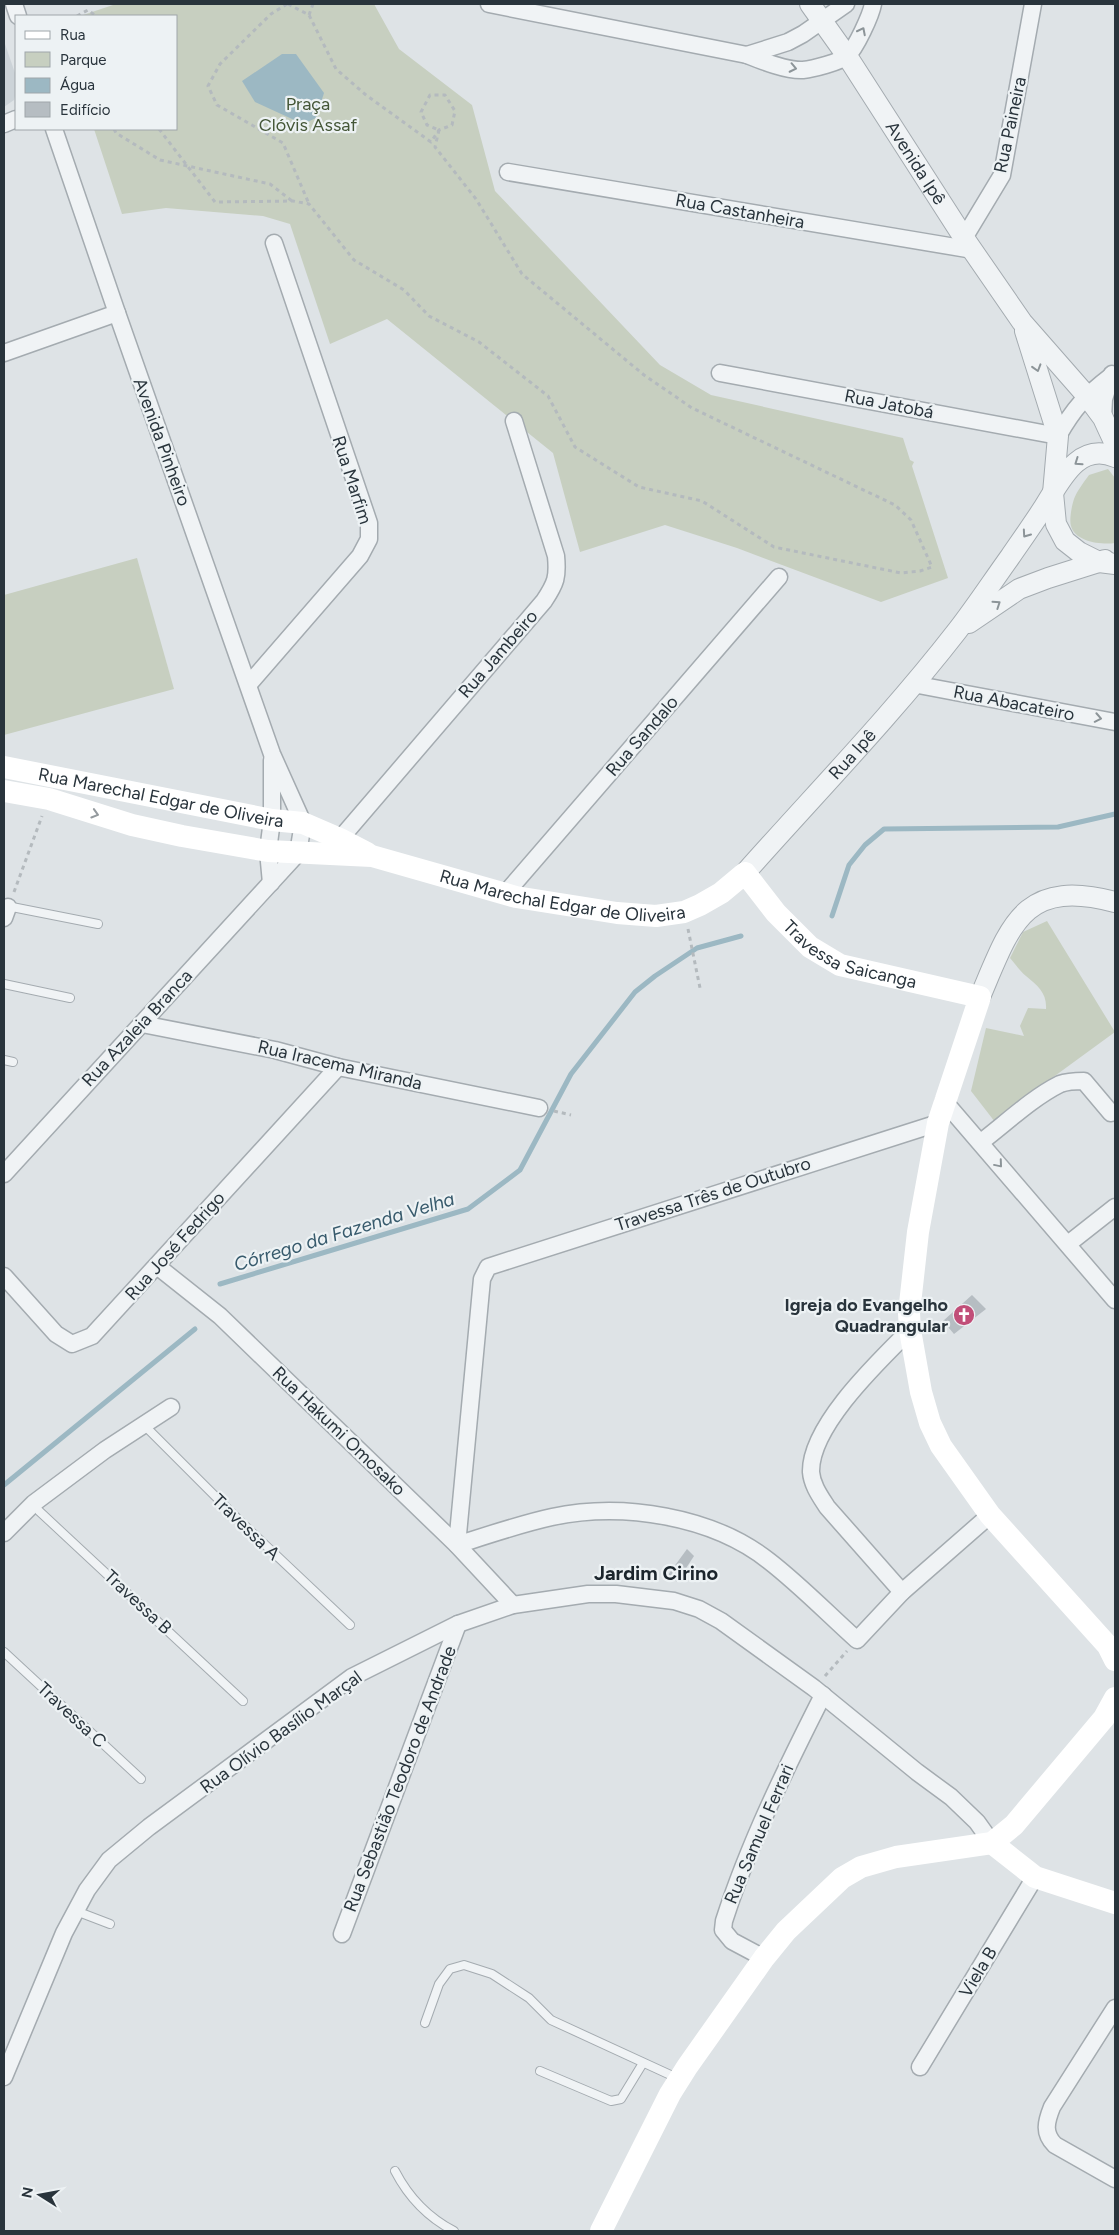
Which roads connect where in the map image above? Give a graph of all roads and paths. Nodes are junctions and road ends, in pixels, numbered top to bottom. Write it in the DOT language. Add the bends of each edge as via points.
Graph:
graph roads {
  1 [pos="288,4"];
  2 [pos="313,4"];
  3 [pos="489,4"];
  4 [pos="810,4"];
  5 [pos="846,4"];
  6 [pos="873,4"];
  7 [pos="1033,4"];
  8 [pos="79,15"];
  9 [pos="95,15"];
  10 [pos="309,15"];
  11 [pos="821,21"];
  12 [pos="747,55"];
  13 [pos="847,56"];
  14 [pos="54,130"];
  15 [pos="114,130"];
  16 [pos="160,130"];
  17 [pos="438,130"];
  18 [pos="187,166"];
  19 [pos="508,172"];
  20 [pos="293,201"];
  21 [pos="309,204"];
  22 [pos="274,243"];
  23 [pos="968,244"];
  24 [pos="117,313"];
  25 [pos="1022,322"];
  26 [pos="4,353"];
  27 [pos="1113,372"];
  28 [pos="720,373"];
  29 [pos="1086,395"];
  30 [pos="1103,418"];
  31 [pos="514,421"];
  32 [pos="1058,436"];
  33 [pos="1115,444"];
  34 [pos="1115,456"];
  35 [pos="1053,493"];
  36 [pos="1110,561"];
  37 [pos="779,578"];
  38 [pos="957,631"];
  39 [pos="249,684"];
  40 [pos="913,684"];
  41 [pos="1115,722"];
  42 [pos="272,754"];
  43 [pos="4,767"];
  44 [pos="4,791"];
  45 [pos="49,799"];
  46 [pos="272,820"];
  47 [pos="303,823"];
  48 [pos="337,847"];
  49 [pos="268,851"];
  50 [pos="298,853"];
  51 [pos="745,874"];
  52 [pos="271,883"];
  53 [pos="505,894"];
  54 [pos="1115,902"];
  55 [pos="5,910"];
  56 [pos="98,924"];
  57 [pos="689,936"];
  58 [pos="4,984"];
  59 [pos="700,988"];
  60 [pos="980,997"];
  61 [pos="70,998"];
  62 [pos="142,1024"];
  63 [pos="4,1060"];
  64 [pos="13,1062"];
  65 [pos="338,1067"];
  66 [pos="944,1101"];
  67 [pos="539,1108"];
  68 [pos="1111,1113"];
  69 [pos="566,1114"];
  70 [pos="571,1115"];
  71 [pos="938,1123"];
  72 [pos="981,1142"];
  73 [pos="4,1174"];
  74 [pos="1115,1206"];
  75 [pos="1068,1244"];
  76 [pos="156,1266"];
  77 [pos="4,1276"];
  78 [pos="1115,1300"];
  79 [pos="910,1330"];
  80 [pos="172,1407"];
  81 [pos="145,1426"];
  82 [pos="34,1503"];
  83 [pos="990,1516"];
  84 [pos="4,1533"];
  85 [pos="457,1545"];
  86 [pos="902,1592"];
  87 [pos="513,1605"];
  88 [pos="458,1624"];
  89 [pos="350,1625"];
  90 [pos="857,1640"];
  91 [pos="4,1652"];
  92 [pos="1115,1660"];
  93 [pos="819,1692"];
  94 [pos="1115,1698"];
  95 [pos="243,1701"];
  96 [pos="141,1779"];
  97 [pos="992,1843"];
  98 [pos="1035,1877"];
  99 [pos="1115,1903"];
  100 [pos="76,1910"];
  101 [pos="110,1924"];
  102 [pos="342,1934"];
  103 [pos="764,1958"];
  104 [pos="1115,2008"];
  105 [pos="425,2023"];
  106 [pos="643,2063"];
  107 [pos="920,2067"];
  108 [pos="540,2071"];
  109 [pos="4,2077"];
  110 [pos="679,2079"];
  111 [pos="395,2171"];
  112 [pos="1115,2179"];
  113 [pos="454,2231"];
  114 [pos="601,2231"];
  1 -- 10 [label="path"];
  1 -- 21 [label="path" via="271,14 220,64 208,86 217,106 283,143"];
  2 -- 10 [label="path"];
  3 -- 12 [label="street"];
  4 -- 11 [label="street, Avenida Ipê"];
  5 -- 11 [label="street"];
  13 -- 6 [label="street, one-way" via="864,28"];
  7 -- 23 [label="street, Rua Paineira" via="1002,175"];
  8 -- 9 [label="path" via="88,10"];
  10 -- 17 [label="path" via="336,69 431,142"];
  11 -- 12 [label="street" via="788,42"];
  11 -- 13 [label="street, Avenida Ipê"];
  12 -- 13 [label="street, one-way" via="802,70"];
  13 -- 23 [label="street, Avenida Ipê"];
  14 -- 24 [label="street, Avenida Pinheiro"];
  15 -- 18 [label="path" via="160,160"];
  16 -- 18 [label="path"];
  17 -- 17 [label="path" via="452,125 456,111 445,95 430,96 421,112 427,125"];
  17 -- 21 [label="path" via="435,147 476,199 522,274 644,375 692,408 895,505 911,520 932,567 901,573 774,547 702,502 639,487 575,447 548,396 479,342 429,316 404,290 354,260"];
  18 -- 20 [label="path" via="270,184"];
  18 -- 20 [label="path" via="215,202"];
  19 -- 23 [label="street, Rua Castanheira"];
  20 -- 21 [label="path"];
  22 -- 39 [label="street, Rua Marfim" via="369,523 369,539 360,556"];
  23 -- 25 [label="street, Avenida Ipê"];
  24 -- 26 [label="street"];
  24 -- 39 [label="street, Avenida Pinheiro"];
  25 -- 29 [label="street, Avenida Ipê"];
  25 -- 32 [label="street, Avenida Ipê, one-way"];
  27 -- 29 [label="street"];
  27 -- 30 [label="street" via="1104,399"];
  28 -- 32 [label="street, Rua Jatobá"];
  29 -- 30 [label="street, Avenida Ipê"];
  29 -- 32 [label="street"];
  30 -- 33 [label="street, Avenida Ipê"];
  31 -- 48 [label="street, Rua Jambeiro" via="556,556 558,574 554,586"];
  32 -- 35 [label="street, Avenida Ipê"];
  34 -- 35 [label="street, Rua Ipê, one-way" via="1105,452 1092,453 1076,462"];
  35 -- 36 [label="street, Avenida Ipê" via="1056,524 1065,541 1079,552"];
  35 -- 38 [label="street, Rua Ipê, one-way"];
  38 -- 36 [label="street, Rua Ipê, one-way" via="1019,589"];
  37 -- 53 [label="street, Rua Sandalo"];
  38 -- 40 [label="street, Rua Ipê"];
  39 -- 42 [label="street, Avenida Pinheiro"];
  40 -- 41 [label="street, Rua Abacateiro, one-way"];
  40 -- 51 [label="street, Rua Ipê"];
  42 -- 46 [label="street, Avenida Pinheiro"];
  42 -- 47 [label="street, Avenida Pinheiro"];
  43 -- 46 [label="main road, Rua Marechal Edgar de Oliveira"];
  44 -- 45 [label="main road, Rua Marechal Edgar de Oliveira"];
  45 -- 49 [label="main road, Rua Marechal Edgar de Oliveira, one-way" via="132,825"];
  45 -- 55 [label="path"];
  46 -- 47 [label="main road, Rua Marechal Edgar de Oliveira"];
  46 -- 49 [label="street, Avenida Pinheiro"];
  47 -- 48 [label="main road, Rua Marechal Edgar de Oliveira"];
  47 -- 50 [label="street"];
  48 -- 50 [label="main road, Rua Marechal Edgar de Oliveira"];
  48 -- 53 [label="main road, Rua Marechal Edgar de Oliveira"];
  49 -- 50 [label="main road, Rua Marechal Edgar de Oliveira"];
  49 -- 52 [label="street"];
  50 -- 52 [label="street, Rua Azaleia Branca"];
  51 -- 53 [label="main road, Rua Marechal Edgar de Oliveira" via="700,905 684,912 656,916 608,912"];
  51 -- 60 [label="main road, Travessa Saicanga" via="776,913 810,947 840,965"];
  52 -- 62 [label="street, Rua Azaleia Branca"];
  54 -- 60 [label="street" via="1101,898 1050,897 1029,909 1018,919 1000,949"];
  55 -- 56 [label="lane"];
  57 -- 59 [label="path"];
  58 -- 61 [label="lane"];
  60 -- 66 [label="main road"];
  62 -- 65 [label="street, Rua Iracema Miranda" via="276,1050"];
  62 -- 73 [label="street, Rua Azaleia Branca"];
  63 -- 64 [label="lane"];
  65 -- 67 [label="street, Rua Iracema Miranda"];
  65 -- 76 [label="street, Rua José Fedrigo"];
  66 -- 71 [label="main road"];
  66 -- 72 [label="street"];
  68 -- 72 [label="street" via="1084,1081 1071,1081 1035,1101"];
  69 -- 70 [label="path"];
  71 -- 79 [label="main road" via="918,1232"];
  71 -- 85 [label="street, Travessa Três de Outubro" via="488,1267 482,1279"];
  72 -- 75 [label="street, one-way"];
  74 -- 75 [label="street"];
  75 -- 78 [label="street"];
  76 -- 77 [label="street, Rua José Fedrigo" via="92,1336 72,1344 56,1334"];
  76 -- 85 [label="street, Rua Hakumi Omosako" via="220,1316"];
  79 -- 83 [label="main road" via="930,1423 941,1446"];
  79 -- 86 [label="street" via="868,1372 838,1411 821,1438 811,1473 816,1492 827,1507"];
  80 -- 81 [label="street"];
  81 -- 82 [label="street" via="105,1450"];
  81 -- 89 [label="lane, Travessa A" via="242,1524"];
  82 -- 84 [label="street"];
  82 -- 95 [label="lane, Travessa B"];
  83 -- 86 [label="street"];
  83 -- 92 [label="main road" via="1108,1646"];
  85 -- 87 [label="street, Rua Hakumi Omosako"];
  85 -- 90 [label="street" via="552,1517 587,1512 678,1518 710,1528 768,1560"];
  86 -- 90 [label="street"];
  87 -- 88 [label="street, Rua Olívio Basílio Marçal"];
  87 -- 93 [label="street, Rua Olívio Basílio Marçal" via="588,1594 674,1601 699,1609 720,1621"];
  88 -- 100 [label="street, Rua Olívio Basílio Marçal" via="352,1677 149,1827 109,1860"];
  88 -- 102 [label="street, Rua Sebastião Teodoro de Andrade"];
  90 -- 93 [label="path"];
  91 -- 96 [label="lane, Travessa C"];
  93 -- 97 [label="street, Rua Olívio Basílio Marçal" via="951,1797 977,1822"];
  93 -- 103 [label="street, Rua Samuel Ferrari" via="754,1842 724,1921 723,1930 732,1941"];
  94 -- 97 [label="main road" via="1104,1718 1014,1825"];
  97 -- 98 [label="main road"];
  97 -- 103 [label="main road" via="896,1857 862,1867 842,1878 815,1902"];
  98 -- 99 [label="main road"];
  98 -- 107 [label="street, Viela B"];
  100 -- 101 [label="lane"];
  100 -- 109 [label="street, Rua Olívio Basílio Marçal"];
  103 -- 110 [label="main road"];
  104 -- 112 [label="street" via="1052,2107 1046,2130 1056,2145"];
  105 -- 106 [label="lane" via="439,1984 450,1969 464,1965 492,1974 512,1986 551,2020"];
  106 -- 108 [label="lane" via="621,2100 611,2101"];
  106 -- 110 [label="lane"];
  110 -- 114 [label="main road"];
  111 -- 113 [label="lane" via="406,2192 423,2212"];
}
